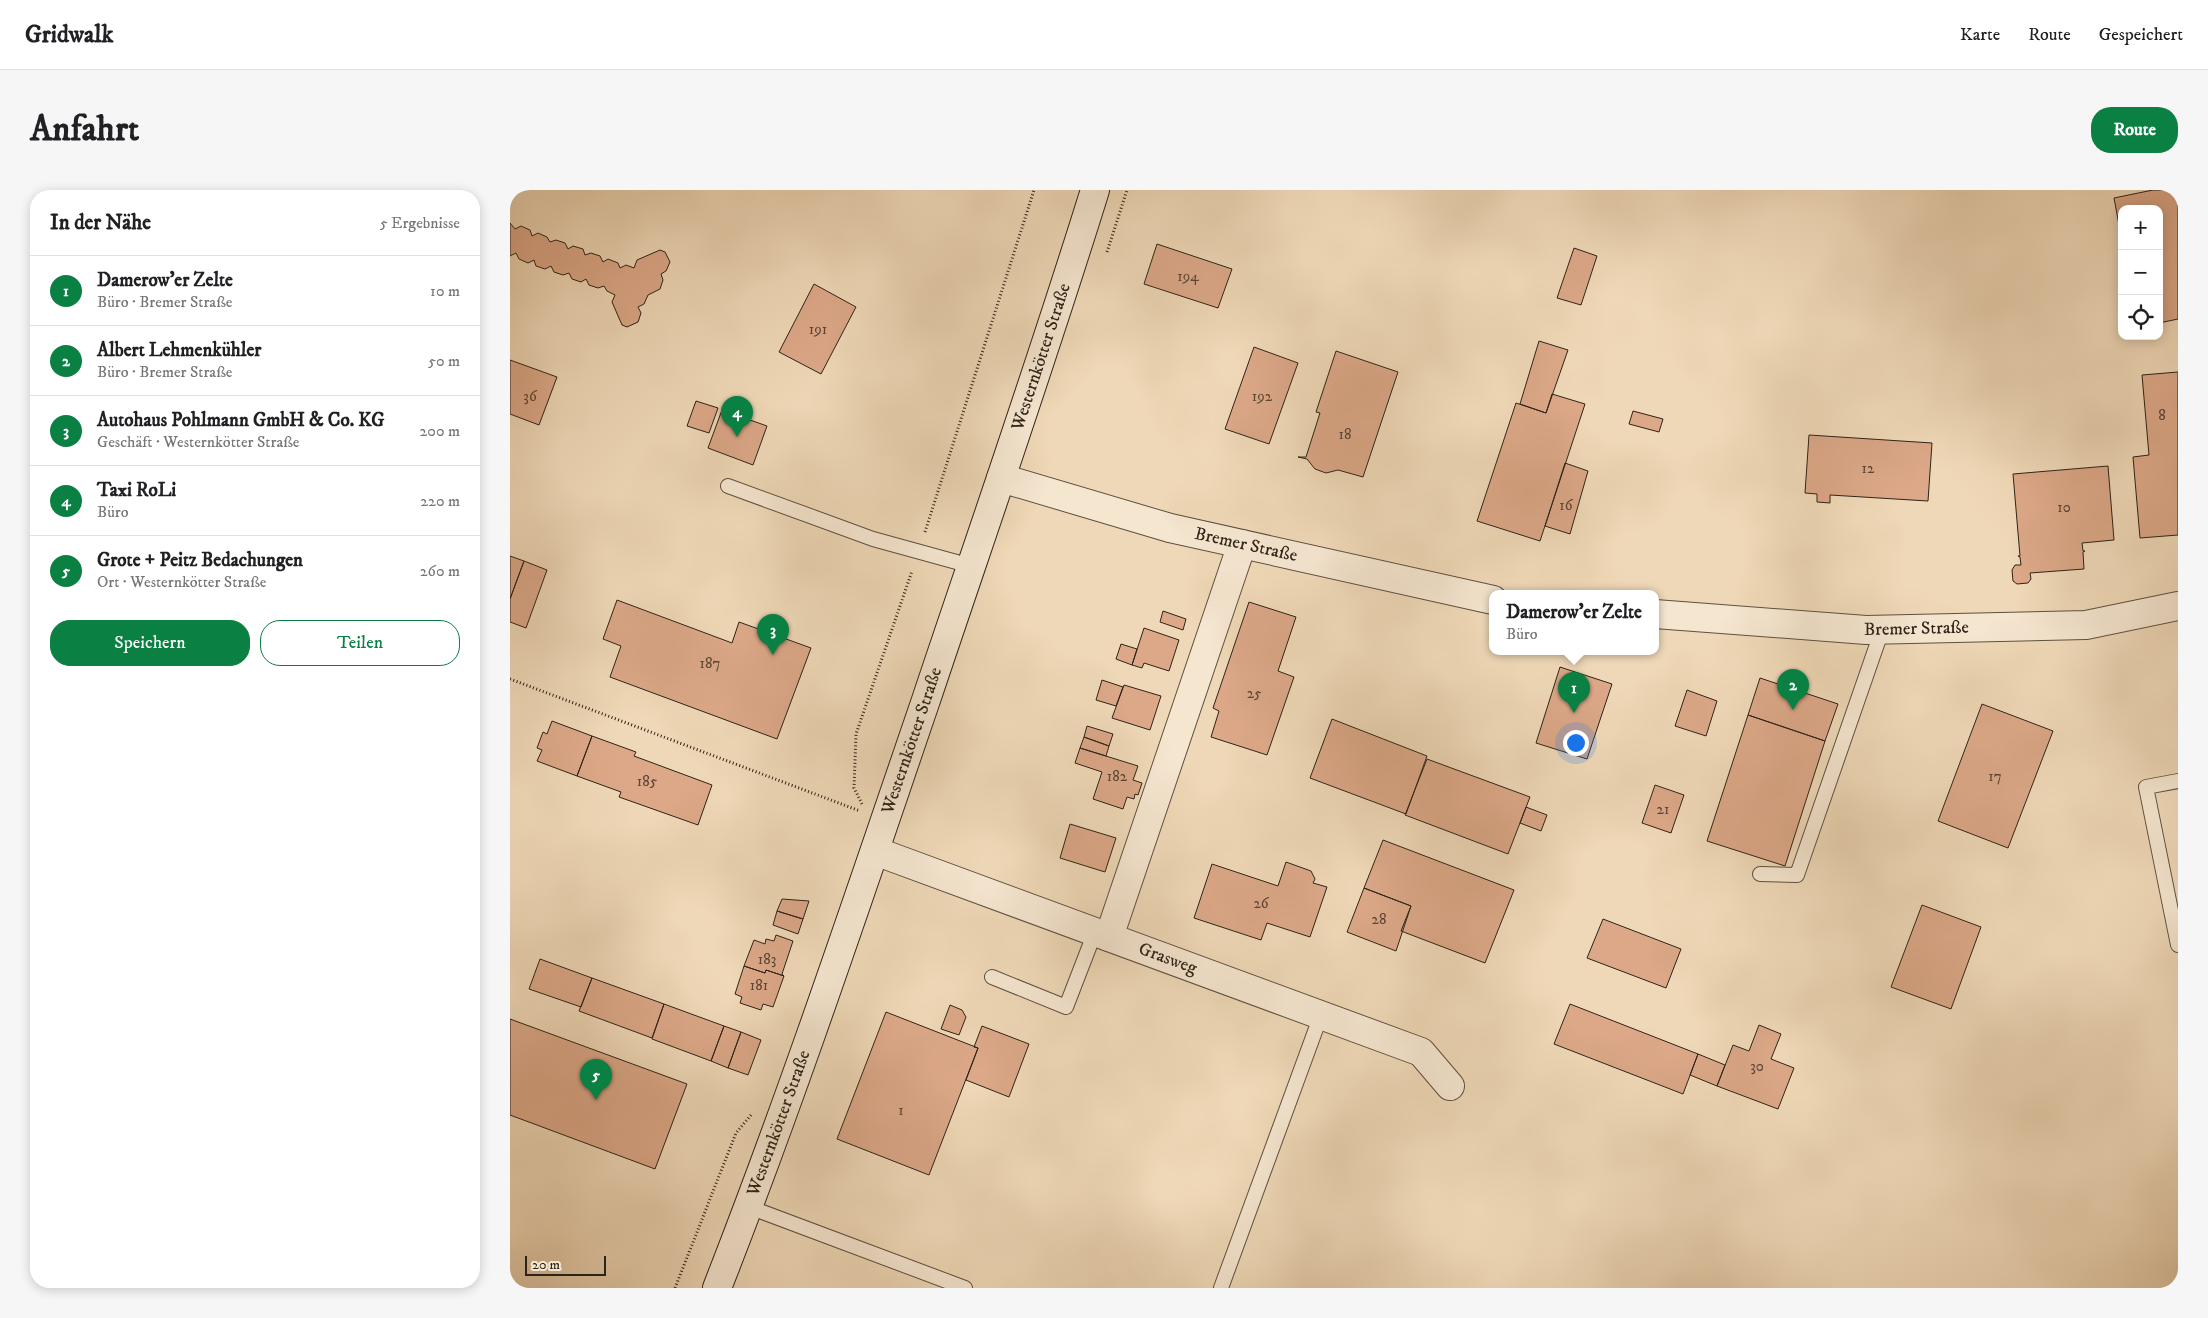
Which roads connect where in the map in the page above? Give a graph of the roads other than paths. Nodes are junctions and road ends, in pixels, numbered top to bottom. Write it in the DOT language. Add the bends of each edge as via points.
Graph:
graph roads {
  1 [pos="1095,190"];
  2 [pos="1001,478"];
  3 [pos="728,486"];
  4 [pos="1242,544"];
  5 [pos="971,566"];
  6 [pos="1489,599"];
  7 [pos="2178,606"];
  8 [pos="1659,614"];
  9 [pos="1882,630"];
  10 [pos="2178,782"];
  11 [pos="875,852"];
  12 [pos="1760,874"];
  13 [pos="1102,935"];
  14 [pos="2178,945"];
  15 [pos="992,977"];
  16 [pos="1321,1015"];
  17 [pos="1450,1086"];
  18 [pos="749,1207"];
  19 [pos="718,1288"];
  20 [pos="965,1288"];
  21 [pos="1221,1288"];
  1 -- 2 [label="street, Westernkötter Straße"];
  2 -- 4 [label="street, Bremer Straße" via="1170,528"];
  2 -- 5 [label="street, Westernkötter Straße"];
  3 -- 5 [label="lane" via="873,539"];
  4 -- 6 [label="street, Bremer Straße"];
  4 -- 13 [label="street"];
  5 -- 11 [label="street, Westernkötter Straße"];
  7 -- 9 [label="street, Bremer Straße" via="2086,625"];
  8 -- 9 [label="street, Bremer Straße"];
  9 -- 12 [label="lane" via="1797,876"];
  10 -- 14 [label="lane" via="2146,787"];
  11 -- 13 [label="street, Grasweg"];
  11 -- 18 [label="street, Westernkötter Straße"];
  13 -- 15 [label="lane" via="1066,1007"];
  13 -- 16 [label="street, Grasweg"];
  16 -- 17 [label="street, Grasweg" via="1422,1052"];
  16 -- 21 [label="lane"];
  18 -- 19 [label="street, Westernkötter Straße"];
  18 -- 20 [label="lane"];
}
